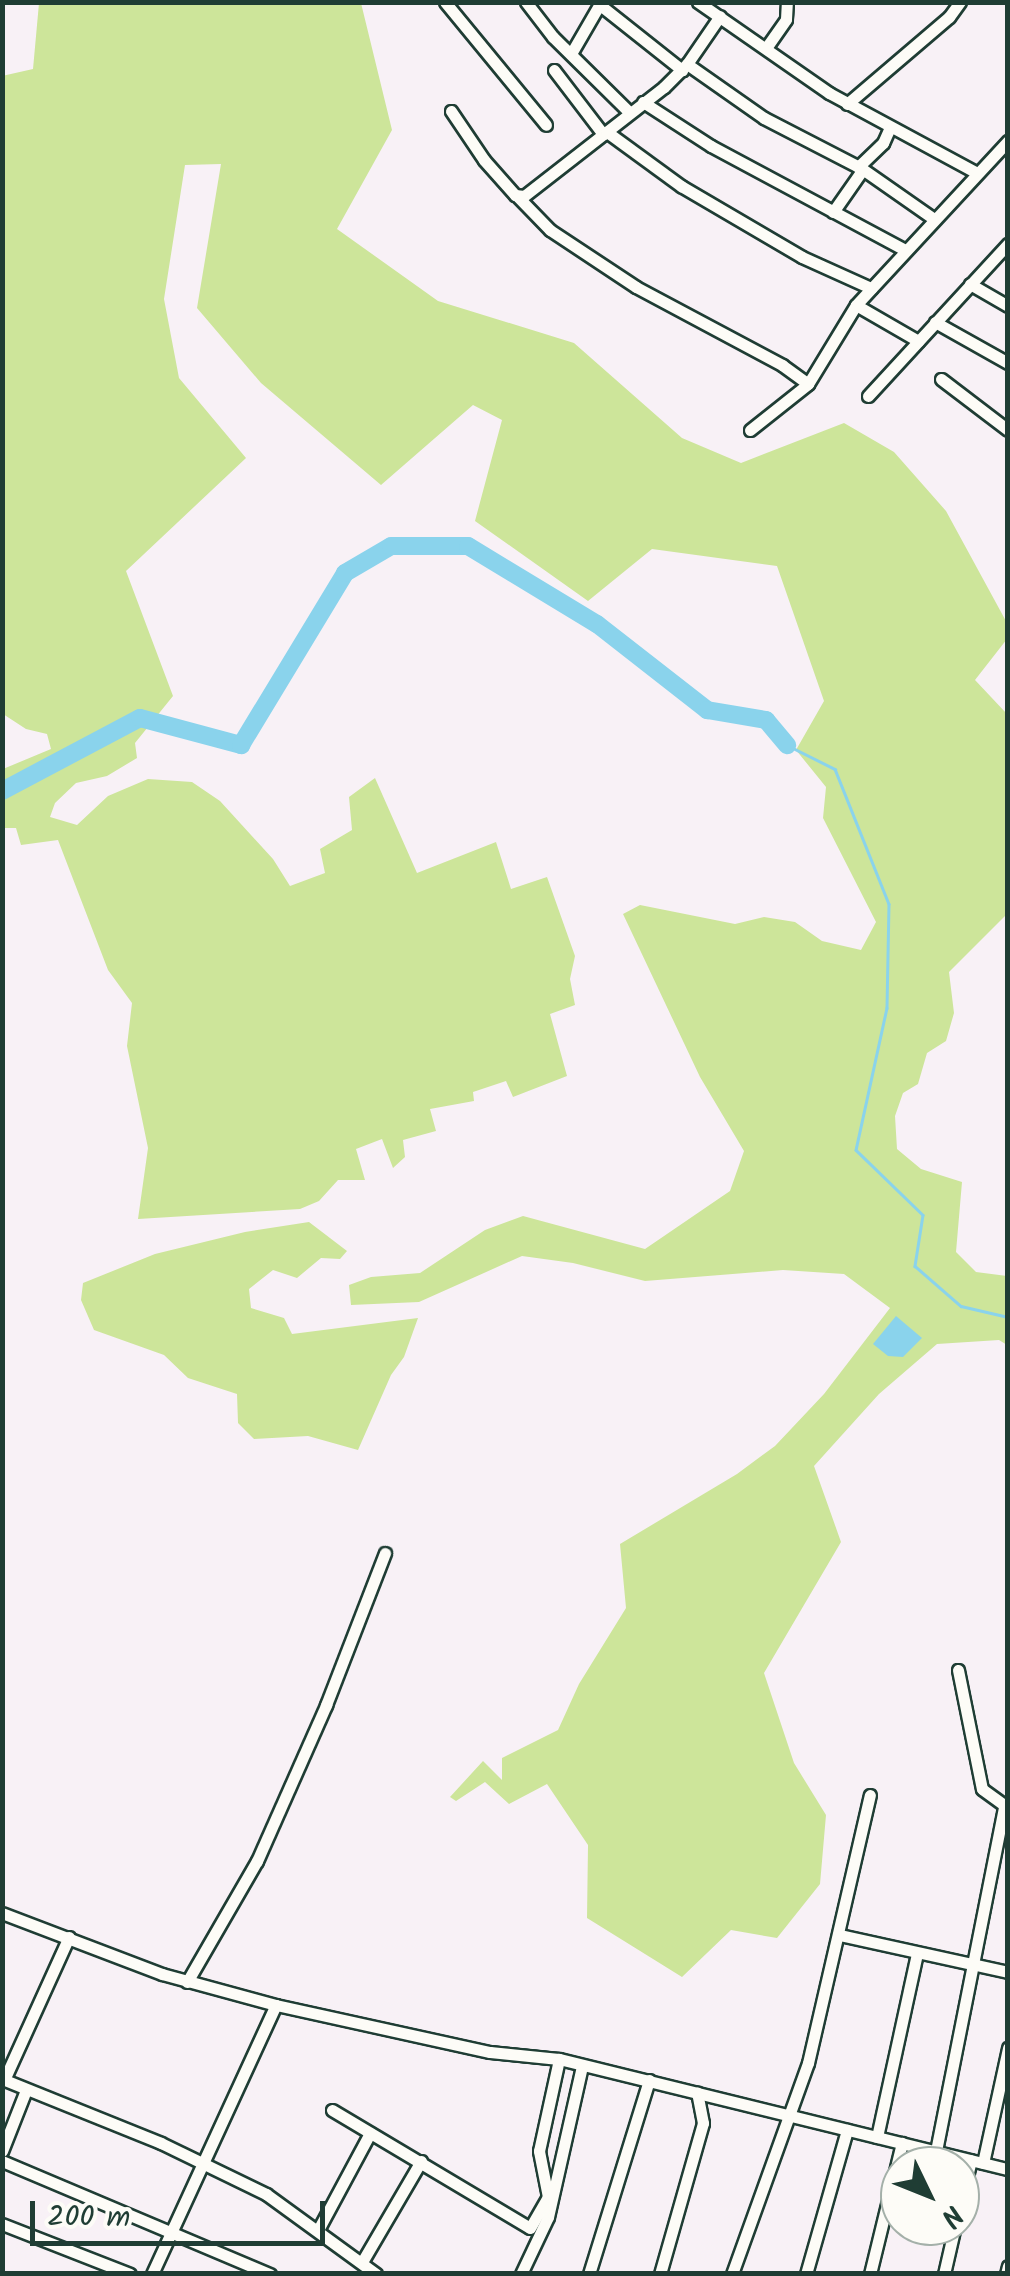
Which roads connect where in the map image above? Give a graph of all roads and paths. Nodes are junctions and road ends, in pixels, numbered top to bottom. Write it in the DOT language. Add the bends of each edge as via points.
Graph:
graph roads {
  1 [pos="445,2"];
  2 [pos="526,2"];
  3 [pos="698,2"];
  4 [pos="787,2"];
  5 [pos="960,2"];
  6 [pos="601,4"];
  7 [pos="720,16"];
  8 [pos="766,48"];
  9 [pos="572,52"];
  10 [pos="684,67"];
  11 [pos="554,70"];
  12 [pos="643,102"];
  13 [pos="847,104"];
  14 [pos="451,111"];
  15 [pos="628,112"];
  16 [pos="546,125"];
  17 [pos="890,127"];
  18 [pos="605,133"];
  19 [pos="1008,141"];
  20 [pos="861,168"];
  21 [pos="975,172"];
  22 [pos="518,197"];
  23 [pos="833,212"];
  24 [pos="934,219"];
  25 [pos="1008,244"];
  26 [pos="906,250"];
  27 [pos="970,284"];
  28 [pos="871,288"];
  29 [pos="856,305"];
  30 [pos="1008,306"];
  31 [pos="935,322"];
  32 [pos="918,340"];
  33 [pos="1008,363"];
  34 [pos="940,379"];
  35 [pos="808,384"];
  36 [pos="868,396"];
  37 [pos="750,430"];
  38 [pos="1008,430"];
  39 [pos="385,1552"];
  40 [pos="958,1670"];
  41 [pos="870,1794"];
  42 [pos="1006,1808"];
  43 [pos="2,1913"];
  44 [pos="840,1935"];
  45 [pos="69,1937"];
  46 [pos="917,1954"];
  47 [pos="973,1965"];
  48 [pos="1008,1972"];
  49 [pos="187,1982"];
  50 [pos="276,2005"];
  51 [pos="1008,2048"];
  52 [pos="560,2059"];
  53 [pos="582,2066"];
  54 [pos="3,2079"];
  55 [pos="649,2080"];
  56 [pos="26,2090"];
  57 [pos="697,2092"];
  58 [pos="332,2110"];
  59 [pos="788,2115"];
  60 [pos="847,2130"];
  61 [pos="370,2134"];
  62 [pos="877,2137"];
  63 [pos="902,2143"];
  64 [pos="915,2146"];
  65 [pos="937,2146"];
  66 [pos="2,2150"];
  67 [pos="980,2151"];
  68 [pos="2,2161"];
  69 [pos="421,2161"];
  70 [pos="200,2162"];
  71 [pos="980,2163"];
  72 [pos="1008,2169"];
  73 [pos="2,2224"];
  74 [pos="318,2230"];
  75 [pos="172,2232"];
  76 [pos="950,2246"];
  77 [pos="362,2262"];
  78 [pos="1008,2266"];
  79 [pos="732,2272"];
  80 [pos="130,2274"];
  81 [pos="152,2274"];
  82 [pos="270,2274"];
  83 [pos="376,2274"];
  84 [pos="521,2274"];
  85 [pos="589,2274"];
  86 [pos="660,2274"];
  87 [pos="746,2274"];
  88 [pos="806,2274"];
  89 [pos="870,2274"];
  90 [pos="944,2274"];
  91 [pos="1006,2274"];
  1 -- 16 [label="street"];
  2 -- 9 [label="street"];
  3 -- 7 [label="street"];
  4 -- 8 [label="street" via="786,19"];
  5 -- 13 [label="street"];
  6 -- 9 [label="street"];
  6 -- 10 [label="street"];
  7 -- 8 [label="street"];
  7 -- 10 [label="street"];
  8 -- 13 [label="street"];
  9 -- 15 [label="street"];
  10 -- 12 [label="street"];
  10 -- 20 [label="street"];
  11 -- 18 [label="street"];
  12 -- 15 [label="street"];
  12 -- 23 [label="street"];
  13 -- 17 [label="street"];
  14 -- 22 [label="street"];
  15 -- 18 [label="street"];
  17 -- 20 [label="street"];
  17 -- 21 [label="street"];
  18 -- 22 [label="street"];
  18 -- 28 [label="street" via="681,186"];
  19 -- 21 [label="street"];
  20 -- 23 [label="street"];
  20 -- 24 [label="street"];
  21 -- 24 [label="street"];
  22 -- 35 [label="street" via="550,230 636,286"];
  23 -- 26 [label="street"];
  24 -- 26 [label="street"];
  25 -- 27 [label="street"];
  26 -- 28 [label="street"];
  27 -- 30 [label="street"];
  27 -- 31 [label="street"];
  28 -- 29 [label="street"];
  29 -- 32 [label="street"];
  29 -- 35 [label="street"];
  31 -- 32 [label="street"];
  31 -- 33 [label="street"];
  32 -- 36 [label="street"];
  34 -- 38 [label="street"];
  35 -- 37 [label="street"];
  39 -- 49 [label="street" via="258,1861"];
  40 -- 42 [label="street" via="982,1789"];
  41 -- 44 [label="street"];
  42 -- 47 [label="street"];
  43 -- 45 [label="street"];
  44 -- 46 [label="street"];
  44 -- 59 [label="street" via="808,2064"];
  45 -- 49 [label="street"];
  45 -- 54 [label="street"];
  46 -- 47 [label="street"];
  46 -- 62 [label="street"];
  47 -- 48 [label="street"];
  47 -- 65 [label="street"];
  49 -- 50 [label="street"];
  50 -- 52 [label="street" via="490,2052"];
  50 -- 70 [label="street"];
  51 -- 67 [label="street"];
  52 -- 53 [label="street"];
  52 -- 69 [label="street" via="539,2151 548,2196 530,2228"];
  53 -- 55 [label="street"];
  53 -- 84 [label="street" via="548,2216"];
  54 -- 56 [label="street"];
  55 -- 57 [label="street"];
  55 -- 85 [label="street"];
  56 -- 66 [label="street"];
  56 -- 70 [label="street"];
  57 -- 59 [label="street"];
  57 -- 86 [label="street" via="704,2123"];
  58 -- 61 [label="street"];
  59 -- 60 [label="street"];
  59 -- 79 [label="street"];
  60 -- 62 [label="street"];
  60 -- 88 [label="street"];
  61 -- 69 [label="street"];
  61 -- 74 [label="street"];
  62 -- 63 [label="street"];
  63 -- 64 [label="street"];
  63 -- 89 [label="street"];
  68 -- 75 [label="street"];
  69 -- 77 [label="street"];
  70 -- 74 [label="street" via="266,2194"];
  70 -- 75 [label="street"];
  71 -- 72 [label="street"];
  73 -- 80 [label="street"];
  74 -- 77 [label="street"];
  75 -- 81 [label="street"];
  75 -- 82 [label="street"];
  76 -- 90 [label="street"];
  77 -- 83 [label="street"];
  78 -- 91 [label="street"];
  79 -- 87 [label="street"];
}
